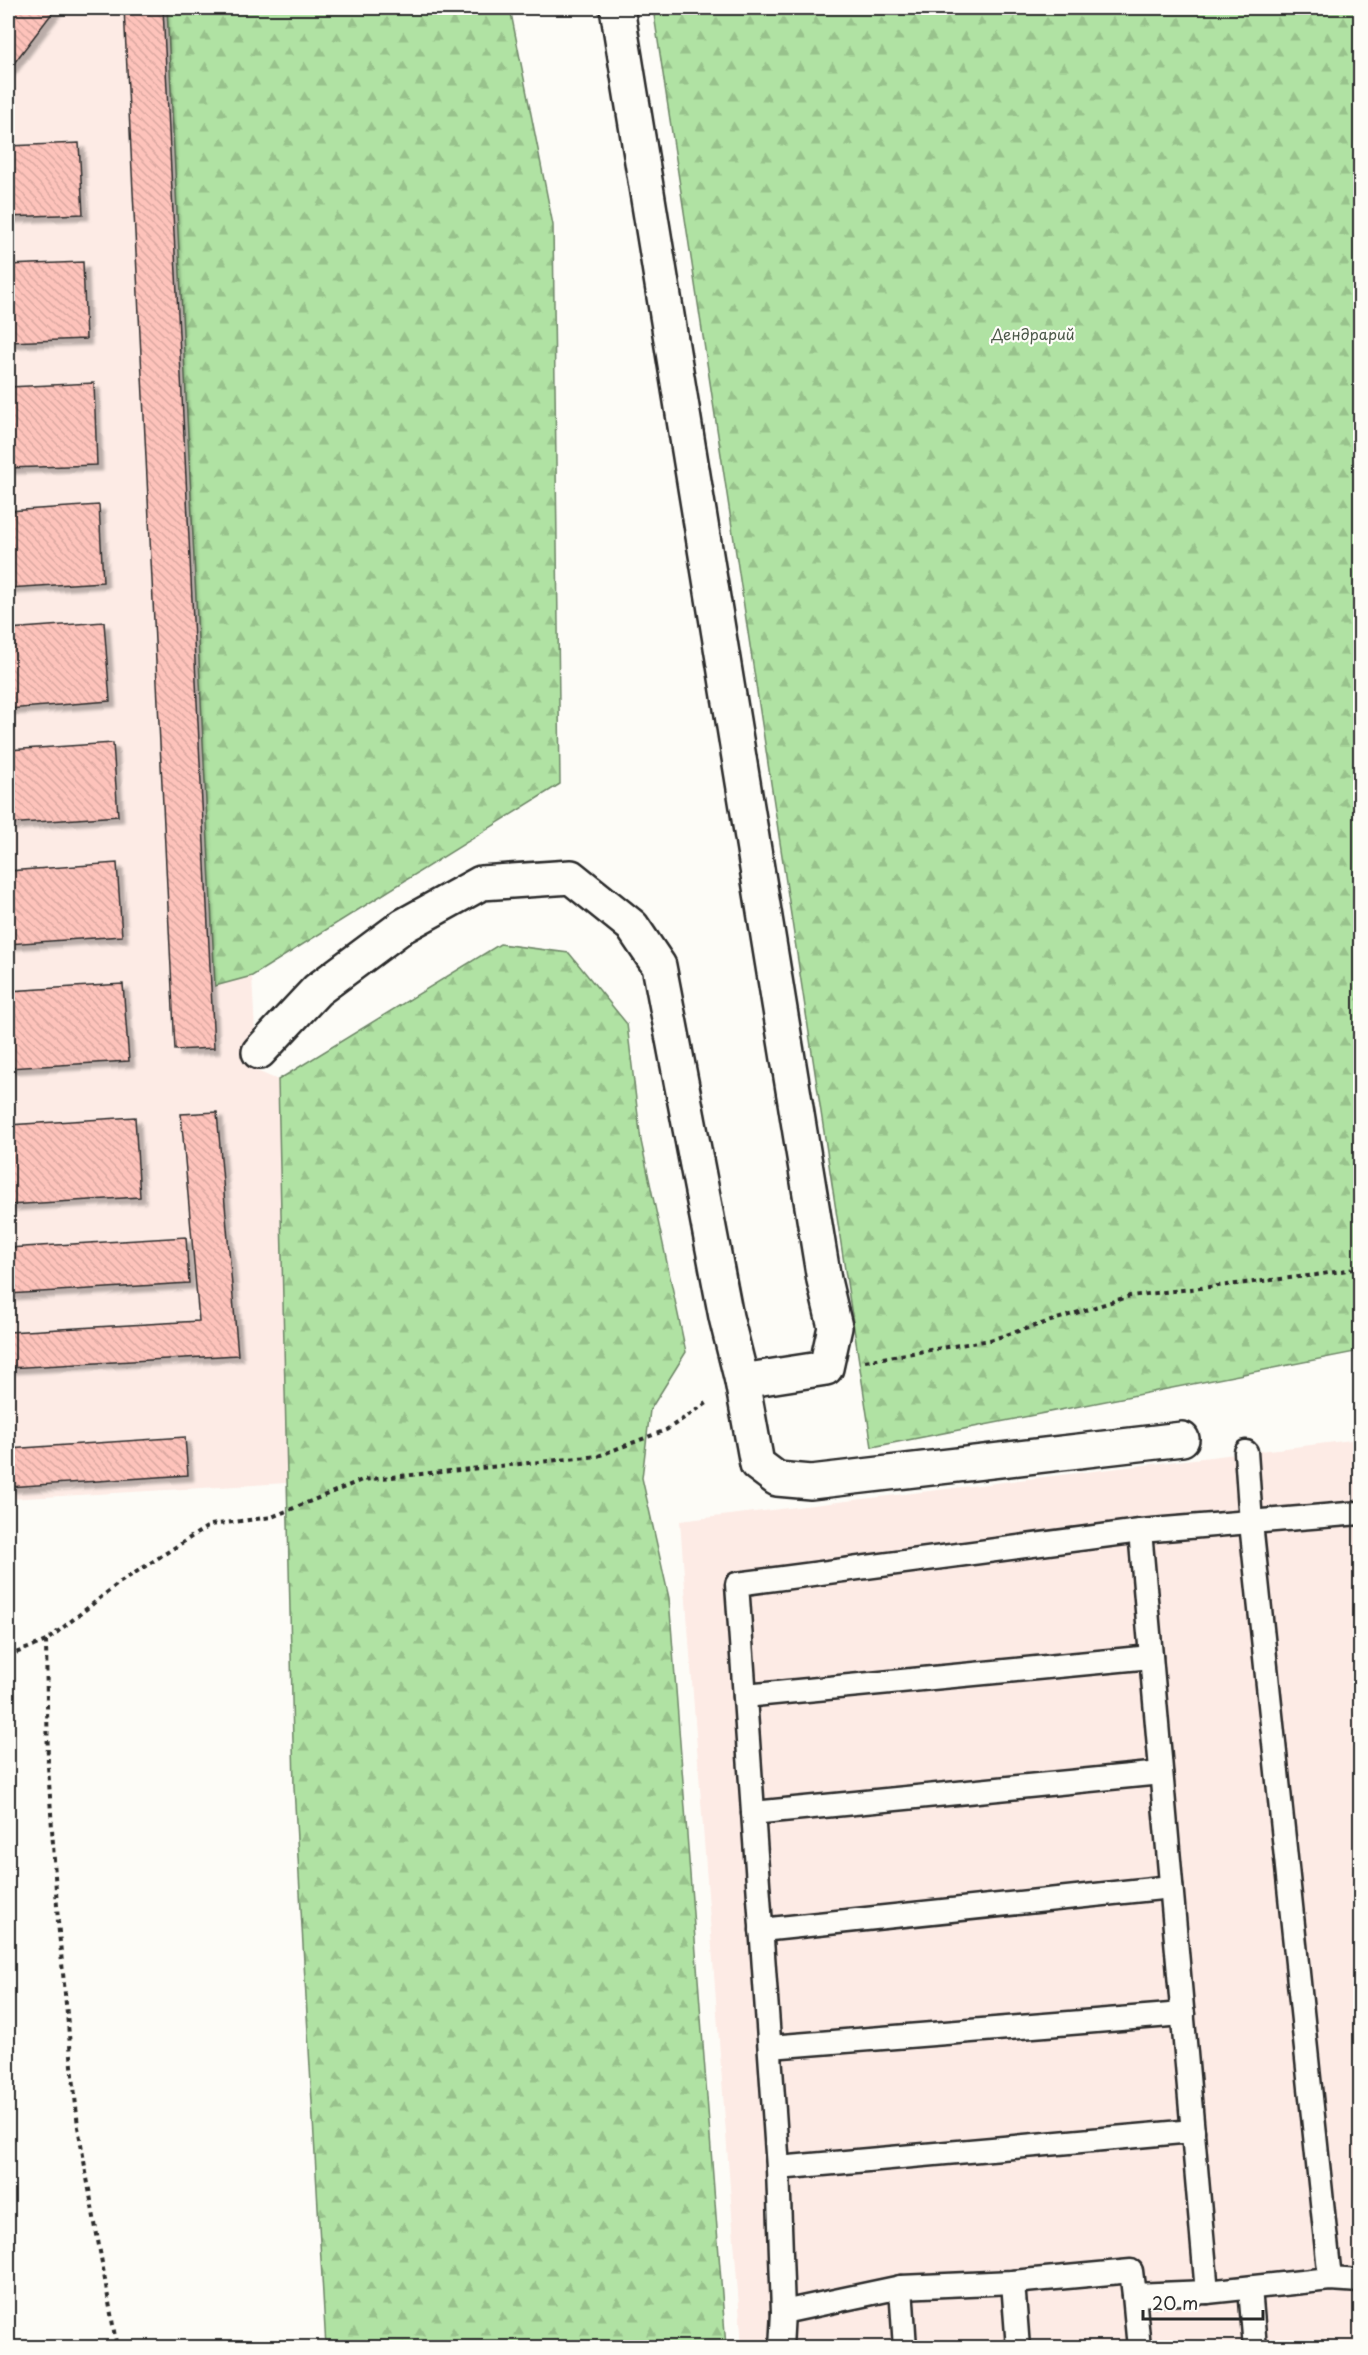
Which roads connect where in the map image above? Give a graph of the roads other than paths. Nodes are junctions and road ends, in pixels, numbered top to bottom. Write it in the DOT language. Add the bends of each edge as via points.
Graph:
graph roads {
  1 [pos="617,8"];
  2 [pos="259,1052"];
  3 [pos="742,1381"];
  4 [pos="1182,1438"];
  5 [pos="1246,1452"];
  6 [pos="1360,1513"];
  7 [pos="1251,1523"];
  8 [pos="1140,1531"];
  9 [pos="1151,1657"];
  10 [pos="745,1696"];
  11 [pos="1161,1773"];
  12 [pos="753,1813"];
  13 [pos="1171,1887"];
  14 [pos="761,1930"];
  15 [pos="1183,2014"];
  16 [pos="770,2047"];
  17 [pos="1193,2131"];
  18 [pos="778,2168"];
  19 [pos="1330,2279"];
  20 [pos="1360,2281"];
  21 [pos="1012,2282"];
  22 [pos="901,2287"];
  23 [pos="1250,2288"];
  24 [pos="1207,2292"];
  25 [pos="1134,2295"];
  26 [pos="783,2312"];
  27 [pos="781,2348"];
  28 [pos="905,2348"];
  29 [pos="1018,2348"];
  30 [pos="1139,2348"];
  31 [pos="1255,2348"];
  1 -- 3 [label="street" via="824,1280 835,1327 826,1368"];
  2 -- 3 [label="street" via="317,990 403,926 481,883 571,877 632,926 659,966 726,1317"];
  3 -- 4 [label="street" via="757,1464 777,1479 811,1482"];
  5 -- 7 [label="lane"];
  6 -- 7 [label="lane"];
  7 -- 8 [label="lane"];
  7 -- 19 [label="lane"];
  8 -- 9 [label="lane"];
  8 -- 10 [label="lane" via="737,1584"];
  9 -- 10 [label="lane"];
  9 -- 11 [label="lane"];
  10 -- 12 [label="lane"];
  11 -- 12 [label="lane"];
  11 -- 13 [label="lane"];
  12 -- 14 [label="lane"];
  13 -- 14 [label="lane"];
  13 -- 15 [label="lane"];
  14 -- 16 [label="lane"];
  15 -- 16 [label="lane"];
  15 -- 17 [label="lane"];
  16 -- 18 [label="lane"];
  17 -- 18 [label="lane"];
  17 -- 24 [label="lane"];
  18 -- 26 [label="lane"];
  19 -- 20 [label="lane"];
  19 -- 23 [label="lane"];
  21 -- 22 [label="lane"];
  21 -- 25 [label="lane" via="1131,2271"];
  21 -- 29 [label="lane"];
  22 -- 26 [label="lane"];
  22 -- 28 [label="lane"];
  23 -- 24 [label="lane"];
  23 -- 31 [label="lane"];
  24 -- 25 [label="lane"];
  25 -- 30 [label="lane"];
  26 -- 27 [label="lane"];
}
